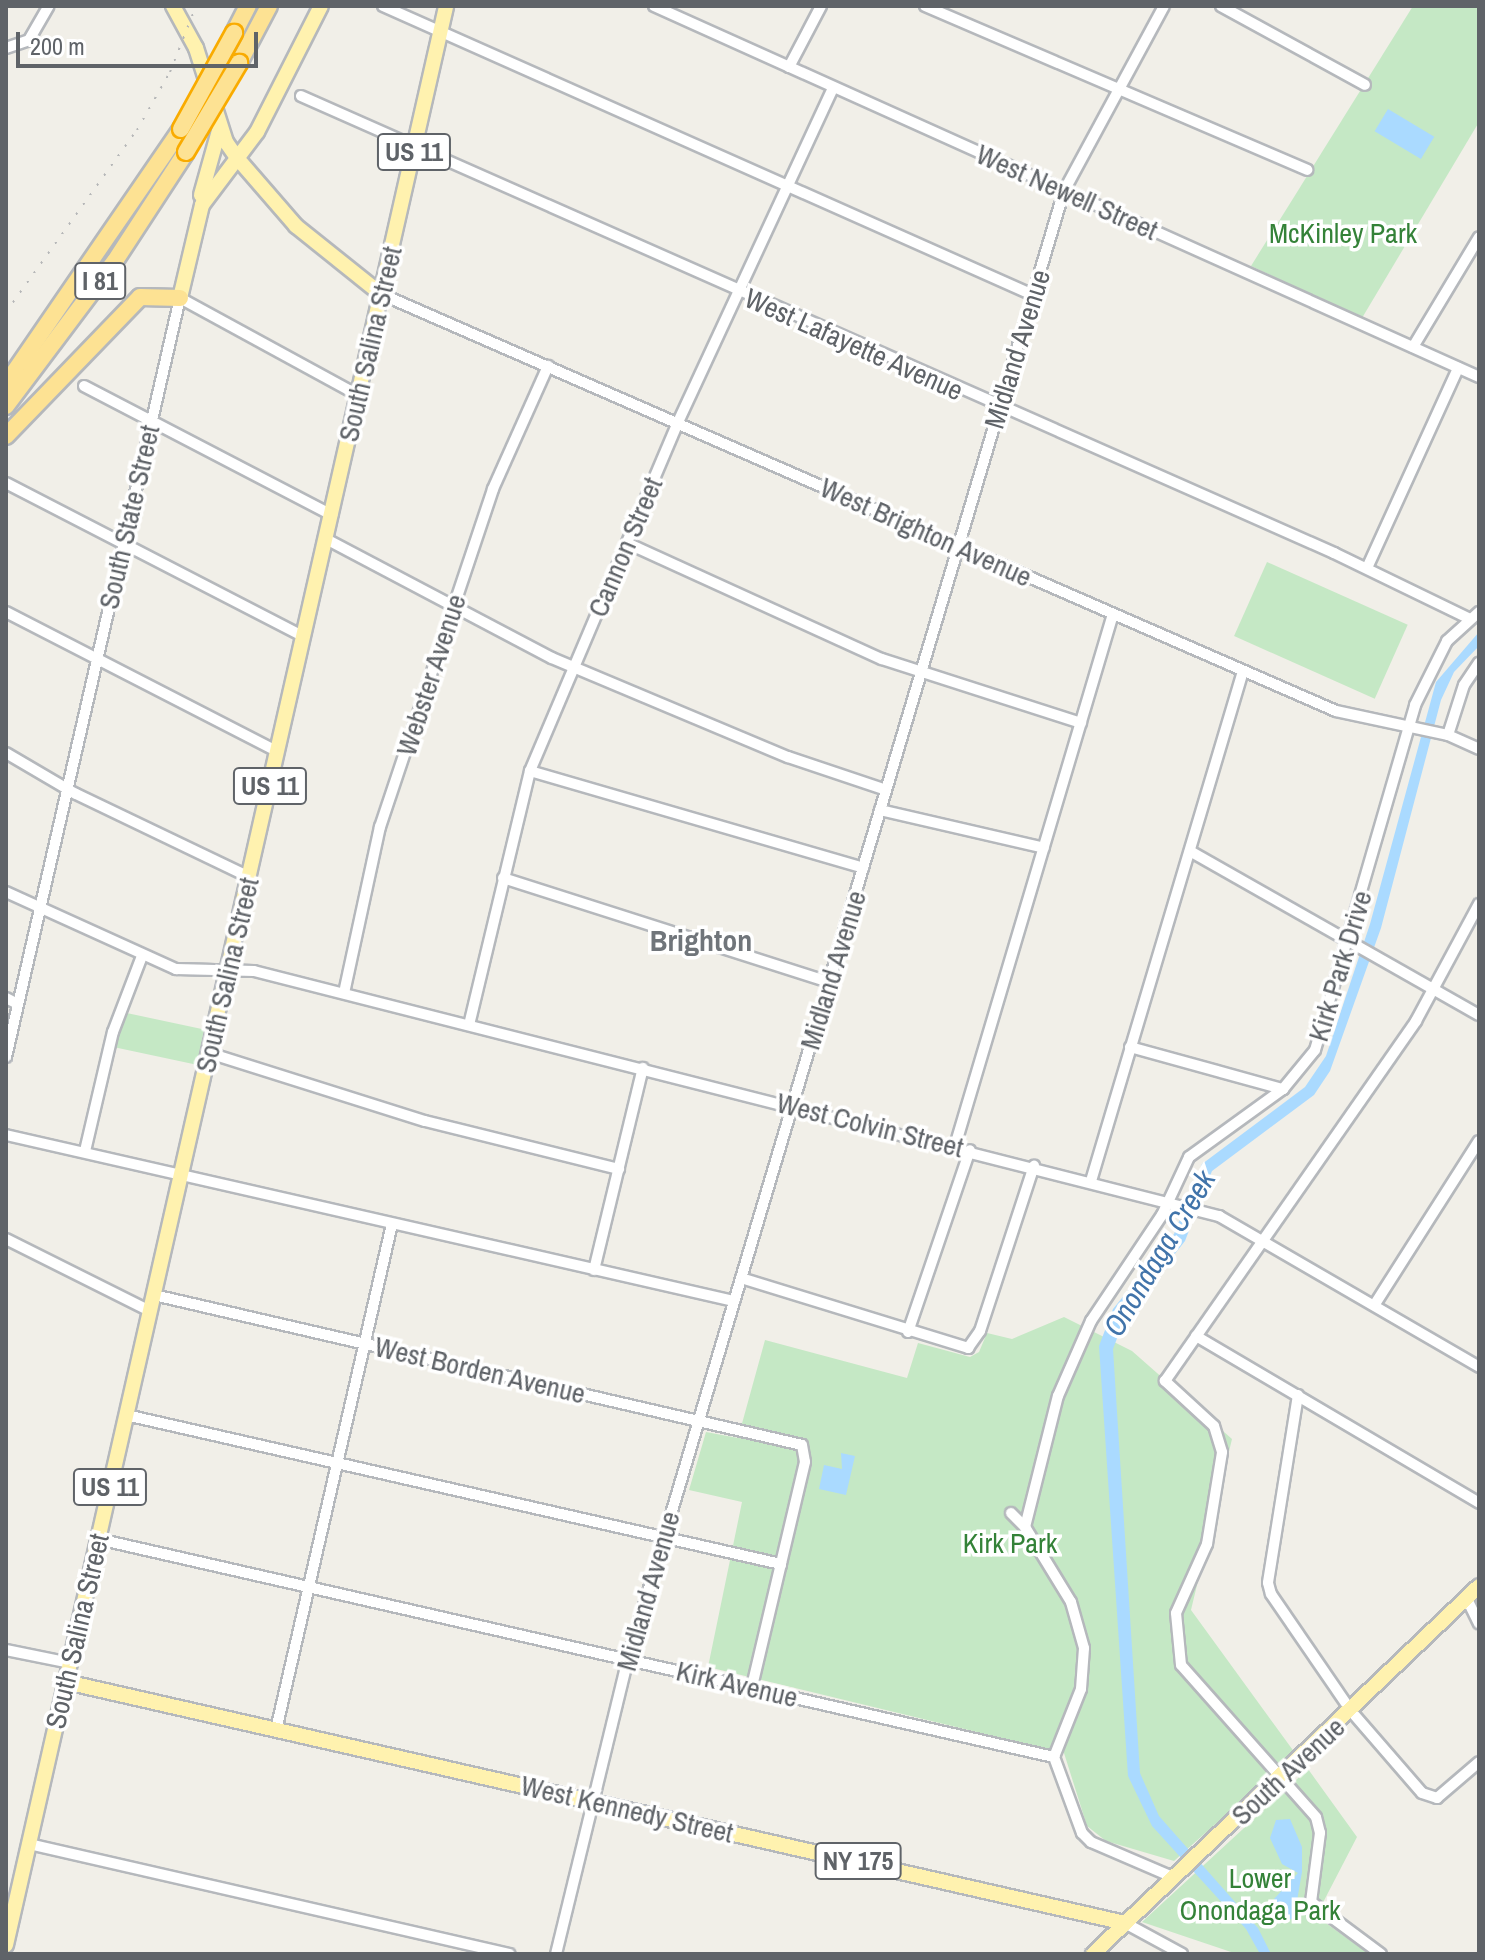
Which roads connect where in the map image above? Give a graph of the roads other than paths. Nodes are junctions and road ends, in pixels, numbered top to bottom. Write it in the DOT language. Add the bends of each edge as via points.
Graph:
graph roads {
  1 [pos="49,6"];
  2 [pos="173,6"];
  3 [pos="245,6"];
  4 [pos="269,6"];
  5 [pos="321,6"];
  6 [pos="383,6"];
  7 [pos="446,6"];
  8 [pos="654,6"];
  9 [pos="821,6"];
  10 [pos="925,6"];
  11 [pos="1164,6"];
  12 [pos="1221,6"];
  13 [pos="441,33"];
  14 [pos="6,48"];
  15 [pos="789,67"];
  16 [pos="1365,85"];
  17 [pos="833,88"];
  18 [pos="1119,88"];
  19 [pos="301,96"];
  20 [pos="220,124"];
  21 [pos="257,132"];
  22 [pos="226,142"];
  23 [pos="415,148"];
  24 [pos="238,159"];
  25 [pos="1307,170"];
  26 [pos="789,187"];
  27 [pos="1064,191"];
  28 [pos="197,215"];
  29 [pos="1479,237"];
  30 [pos="381,294"];
  31 [pos="740,294"];
  32 [pos="1033,295"];
  33 [pos="180,298"];
  34 [pos="1413,347"];
  35 [pos="548,366"];
  36 [pos="1458,368"];
  37 [pos="1479,377"];
  38 [pos="6,384"];
  39 [pos="84,386"];
  40 [pos="358,395"];
  41 [pos="6,406"];
  42 [pos="1000,408"];
  43 [pos="151,422"];
  44 [pos="678,422"];
  45 [pos="6,436"];
  46 [pos="6,483"];
  47 [pos="332,515"];
  48 [pos="326,539"];
  49 [pos="627,543"];
  50 [pos="122,544"];
  51 [pos="958,547"];
  52 [pos="1367,568"];
  53 [pos="454,605"];
  54 [pos="6,612"];
  55 [pos="1479,612"];
  56 [pos="1113,614"];
  57 [pos="1468,618"];
  58 [pos="304,637"];
  59 [pos="96,659"];
  60 [pos="1479,663"];
  61 [pos="574,668"];
  62 [pos="1243,671"];
  63 [pos="920,674"];
  64 [pos="1081,723"];
  65 [pos="1413,728"];
  66 [pos="1443,734"];
  67 [pos="1479,749"];
  68 [pos="278,752"];
  69 [pos="6,753"];
  70 [pos="530,771"];
  71 [pos="68,788"];
  72 [pos="886,790"];
  73 [pos="880,810"];
  74 [pos="1044,848"];
  75 [pos="1190,851"];
  76 [pos="863,868"];
  77 [pos="249,877"];
  78 [pos="503,878"];
  79 [pos="6,892"];
  80 [pos="1479,904"];
  81 [pos="39,907"];
  82 [pos="1353,943"];
  83 [pos="142,956"];
  84 [pos="227,971"];
  85 [pos="829,982"];
  86 [pos="1435,990"];
  87 [pos="344,993"];
  88 [pos="6,998"];
  89 [pos="18,1004"];
  90 [pos="1479,1015"];
  91 [pos="469,1025"];
  92 [pos="1130,1047"];
  93 [pos="209,1053"];
  94 [pos="6,1057"];
  95 [pos="643,1068"];
  96 [pos="1283,1089"];
  97 [pos="792,1106"];
  98 [pos="6,1135"];
  99 [pos="1479,1141"];
  100 [pos="955,1146"];
  101 [pos="970,1150"];
  102 [pos="85,1151"];
  103 [pos="1034,1166"];
  104 [pos="619,1169"];
  105 [pos="180,1175"];
  106 [pos="1091,1181"];
  107 [pos="1168,1203"];
  108 [pos="392,1224"];
  109 [pos="1264,1238"];
  110 [pos="6,1239"];
  111 [pos="594,1270"];
  112 [pos="741,1278"];
  113 [pos="154,1295"];
  114 [pos="734,1301"];
  115 [pos="1375,1304"];
  116 [pos="150,1311"];
  117 [pos="908,1332"];
  118 [pos="1196,1336"];
  119 [pos="364,1343"];
  120 [pos="1478,1364"];
  121 [pos="1298,1395"];
  122 [pos="126,1415"];
  123 [pos="699,1419"];
  124 [pos="337,1462"];
  125 [pos="1479,1503"];
  126 [pos="1011,1513"];
  127 [pos="1025,1527"];
  128 [pos="664,1537"];
  129 [pos="98,1539"];
  130 [pos="781,1564"];
  131 [pos="308,1586"];
  132 [pos="1479,1586"];
  133 [pos="1468,1601"];
  134 [pos="1478,1621"];
  135 [pos="6,1650"];
  136 [pos="628,1659"];
  137 [pos="70,1663"];
  138 [pos="66,1682"];
  139 [pos="752,1687"];
  140 [pos="1351,1711"];
  141 [pos="276,1730"];
  142 [pos="1054,1757"];
  143 [pos="1479,1762"];
  144 [pos="1282,1775"];
  145 [pos="590,1801"];
  146 [pos="29,1844"];
  147 [pos="1179,1874"];
  148 [pos="1125,1923"];
  149 [pos="6,1945"];
  150 [pos="510,1954"];
  151 [pos="556,1954"];
  152 [pos="1093,1954"];
  153 [pos="1182,1954"];
  154 [pos="1381,1954"];
  1 -- 14 [label="street" via="29,40"];
  2 -- 20 [label="main road" via="196,48"];
  3 -- 38 [label="highway, I 81, bridge" via="181,129"];
  4 -- 41 [label="highway, I 81, bridge" via="186,152 115,261"];
  5 -- 21 [label="main road, South State Street"];
  6 -- 13 [label="street"];
  7 -- 13 [label="main road, South Salina Street / US 11"];
  8 -- 15 [label="street, West Newell Street"];
  9 -- 15 [label="street"];
  10 -- 18 [label="street"];
  11 -- 18 [label="street, Midland Avenue"];
  12 -- 16 [label="street"];
  13 -- 23 [label="main road, South Salina Street / US 11"];
  13 -- 26 [label="street"];
  15 -- 17 [label="street, West Newell Street"];
  17 -- 26 [label="street, Cannon Street"];
  17 -- 27 [label="street, West Newell Street"];
  18 -- 25 [label="street"];
  18 -- 27 [label="street, Midland Avenue"];
  19 -- 23 [label="street, West Lafayette Avenue"];
  20 -- 22 [label="main road"];
  20 -- 28 [label="main road"];
  21 -- 22 [label="main road"];
  21 -- 24 [label="main road, South State Street"];
  22 -- 24 [label="main road"];
  23 -- 30 [label="main road, South Salina Street / US 11"];
  23 -- 31 [label="street, West Lafayette Avenue"];
  24 -- 28 [label="main road, South State Street" via="209,190"];
  24 -- 30 [label="main road" via="296,226"];
  26 -- 31 [label="street, Cannon Street"];
  26 -- 32 [label="street"];
  27 -- 32 [label="street, Midland Avenue"];
  27 -- 34 [label="street, West Newell Street"];
  28 -- 33 [label="main road, South State Street"];
  29 -- 34 [label="street"];
  30 -- 35 [label="street, West Brighton Avenue"];
  30 -- 40 [label="main road, South Salina Street / US 11"];
  31 -- 42 [label="street, West Lafayette Avenue"];
  31 -- 44 [label="street, Cannon Street"];
  32 -- 42 [label="street, Midland Avenue"];
  33 -- 40 [label="street"];
  33 -- 43 [label="street, South State Street"];
  33 -- 45 [label="highway" via="140,297"];
  34 -- 36 [label="street, West Newell Street"];
  35 -- 44 [label="street, West Brighton Avenue"];
  35 -- 53 [label="street, Webster Avenue" via="501,467"];
  36 -- 37 [label="street, West Newell Street"];
  36 -- 52 [label="street"];
  39 -- 43 [label="street"];
  40 -- 47 [label="main road, South Salina Street / US 11"];
  42 -- 51 [label="street, Midland Avenue"];
  42 -- 52 [label="street, West Lafayette Avenue"];
  43 -- 47 [label="street"];
  43 -- 50 [label="street, South State Street"];
  44 -- 49 [label="street, Cannon Street"];
  44 -- 51 [label="street, West Brighton Avenue"];
  46 -- 50 [label="street"];
  47 -- 48 [label="main road, South Salina Street / US 11"];
  48 -- 53 [label="street"];
  48 -- 58 [label="main road, South Salina Street / US 11"];
  49 -- 61 [label="street, Cannon Street"];
  49 -- 63 [label="street"];
  50 -- 58 [label="street"];
  50 -- 59 [label="street, South State Street"];
  51 -- 56 [label="street, West Brighton Avenue"];
  51 -- 63 [label="street, Midland Avenue"];
  52 -- 57 [label="street, West Lafayette Avenue"];
  53 -- 61 [label="street"];
  53 -- 87 [label="street, Webster Avenue" via="380,827"];
  54 -- 59 [label="street"];
  55 -- 57 [label="street, Kirk Park Drive"];
  56 -- 62 [label="street, West Brighton Avenue"];
  56 -- 64 [label="street"];
  57 -- 65 [label="street, Kirk Park Drive" via="1434,661"];
  58 -- 68 [label="main road, South Salina Street / US 11"];
  59 -- 68 [label="street"];
  59 -- 71 [label="street, South State Street"];
  60 -- 66 [label="street"];
  61 -- 70 [label="street, Cannon Street"];
  61 -- 72 [label="street" via="788,757"];
  62 -- 65 [label="street, West Brighton Avenue" via="1336,711"];
  62 -- 75 [label="street"];
  63 -- 64 [label="street"];
  63 -- 72 [label="street, Midland Avenue"];
  64 -- 74 [label="street"];
  65 -- 66 [label="street, West Brighton Avenue"];
  65 -- 82 [label="street, Kirk Park Drive"];
  66 -- 67 [label="street, West Brighton Avenue"];
  68 -- 77 [label="main road, South Salina Street / US 11"];
  69 -- 71 [label="street"];
  70 -- 76 [label="street"];
  70 -- 78 [label="street, Cannon Street"];
  71 -- 77 [label="street"];
  71 -- 81 [label="street, South State Street"];
  72 -- 73 [label="street, Midland Avenue"];
  73 -- 74 [label="street"];
  73 -- 76 [label="street, Midland Avenue"];
  74 -- 100 [label="street"];
  75 -- 82 [label="street"];
  75 -- 92 [label="street"];
  76 -- 85 [label="street, Midland Avenue"];
  77 -- 84 [label="main road, South Salina Street / US 11"];
  78 -- 85 [label="street"];
  78 -- 91 [label="street, Cannon Street"];
  79 -- 81 [label="street, West Colvin Street"];
  80 -- 86 [label="street"];
  81 -- 83 [label="street, West Colvin Street"];
  81 -- 89 [label="street, South State Street"];
  82 -- 86 [label="street"];
  82 -- 96 [label="street, Kirk Park Drive" via="1315,1050"];
  83 -- 84 [label="street, West Colvin Street" via="187,971"];
  83 -- 102 [label="street" via="113,1032"];
  84 -- 87 [label="street, West Colvin Street" via="254,971"];
  84 -- 93 [label="main road, South Salina Street / US 11"];
  85 -- 97 [label="street, Midland Avenue"];
  86 -- 90 [label="street"];
  86 -- 109 [label="street"];
  87 -- 91 [label="street, West Colvin Street"];
  88 -- 89 [label="street"];
  89 -- 94 [label="street, South State Street"];
  91 -- 95 [label="street, West Colvin Street"];
  92 -- 96 [label="street"];
  92 -- 106 [label="street"];
  93 -- 104 [label="street" via="425,1121"];
  93 -- 105 [label="main road, South Salina Street / US 11"];
  95 -- 97 [label="street, West Colvin Street"];
  95 -- 104 [label="street"];
  96 -- 107 [label="street, Kirk Park Drive" via="1194,1151"];
  97 -- 100 [label="street, West Colvin Street"];
  97 -- 112 [label="street, Midland Avenue"];
  98 -- 102 [label="street"];
  99 -- 115 [label="street"];
  100 -- 101 [label="street, West Colvin Street"];
  101 -- 103 [label="street, West Colvin Street"];
  101 -- 117 [label="street"];
  102 -- 105 [label="street"];
  103 -- 106 [label="street, West Colvin Street"];
  103 -- 117 [label="street" via="980,1331 968,1348"];
  104 -- 111 [label="street"];
  105 -- 108 [label="street"];
  105 -- 113 [label="main road, South Salina Street / US 11"];
  106 -- 107 [label="street, West Colvin Street"];
  107 -- 109 [label="street, West Colvin Street"];
  107 -- 127 [label="street, Kirk Park Drive" via="1084,1334 1043,1441"];
  108 -- 111 [label="street"];
  108 -- 119 [label="street"];
  109 -- 115 [label="street, West Colvin Street"];
  109 -- 118 [label="street"];
  110 -- 116 [label="street"];
  111 -- 114 [label="street"];
  112 -- 114 [label="street, Midland Avenue"];
  112 -- 117 [label="street"];
  113 -- 116 [label="main road, South Salina Street / US 11"];
  113 -- 119 [label="street, West Borden Avenue"];
  114 -- 123 [label="street, Midland Avenue"];
  115 -- 120 [label="street, West Colvin Street"];
  116 -- 122 [label="main road, South Salina Street / US 11"];
  118 -- 121 [label="street"];
  118 -- 144 [label="street" via="1165,1381 1214,1426 1222,1452 1207,1544 1176,1613 1177,1653 1195,1685"];
  119 -- 123 [label="street, West Borden Avenue"];
  119 -- 124 [label="street"];
  121 -- 125 [label="street"];
  121 -- 140 [label="street" via="1268,1583"];
  122 -- 124 [label="street"];
  122 -- 129 [label="main road, South Salina Street / US 11"];
  123 -- 128 [label="street, Midland Avenue"];
  123 -- 130 [label="street, West Borden Avenue" via="804,1448"];
  124 -- 128 [label="street"];
  124 -- 131 [label="street"];
  126 -- 127 [label="street"];
  127 -- 142 [label="street" via="1071,1602 1084,1648 1081,1689"];
  128 -- 130 [label="street"];
  128 -- 136 [label="street, Midland Avenue"];
  129 -- 131 [label="street, Kirk Avenue"];
  129 -- 137 [label="main road, South Salina Street / US 11"];
  130 -- 139 [label="street"];
  131 -- 136 [label="street, Kirk Avenue"];
  131 -- 141 [label="street"];
  132 -- 133 [label="main road, South Avenue"];
  133 -- 134 [label="street"];
  133 -- 140 [label="main road, South Avenue"];
  135 -- 137 [label="street"];
  136 -- 139 [label="street, Kirk Avenue"];
  136 -- 145 [label="street, Midland Avenue"];
  137 -- 138 [label="main road, South Salina Street / US 11"];
  138 -- 141 [label="main road, West Kennedy Street / NY 175"];
  138 -- 146 [label="main road, South Salina Street / US 11"];
  139 -- 142 [label="street, Kirk Avenue"];
  140 -- 143 [label="street" via="1430,1798"];
  140 -- 144 [label="main road, South Avenue"];
  141 -- 145 [label="main road, West Kennedy Street / NY 175"];
  142 -- 147 [label="street" via="1082,1833"];
  144 -- 147 [label="main road, South Avenue"];
  144 -- 154 [label="street" via="1319,1824 1311,1902"];
  145 -- 148 [label="main road, West Kennedy Street / NY 175"];
  145 -- 151 [label="street, Midland Avenue"];
  146 -- 149 [label="main road, South Salina Street / US 11"];
  146 -- 150 [label="street"];
  147 -- 148 [label="main road, South Avenue"];
  148 -- 152 [label="main road, South Avenue"];
  148 -- 153 [label="street, West Kennedy Street"];
}
